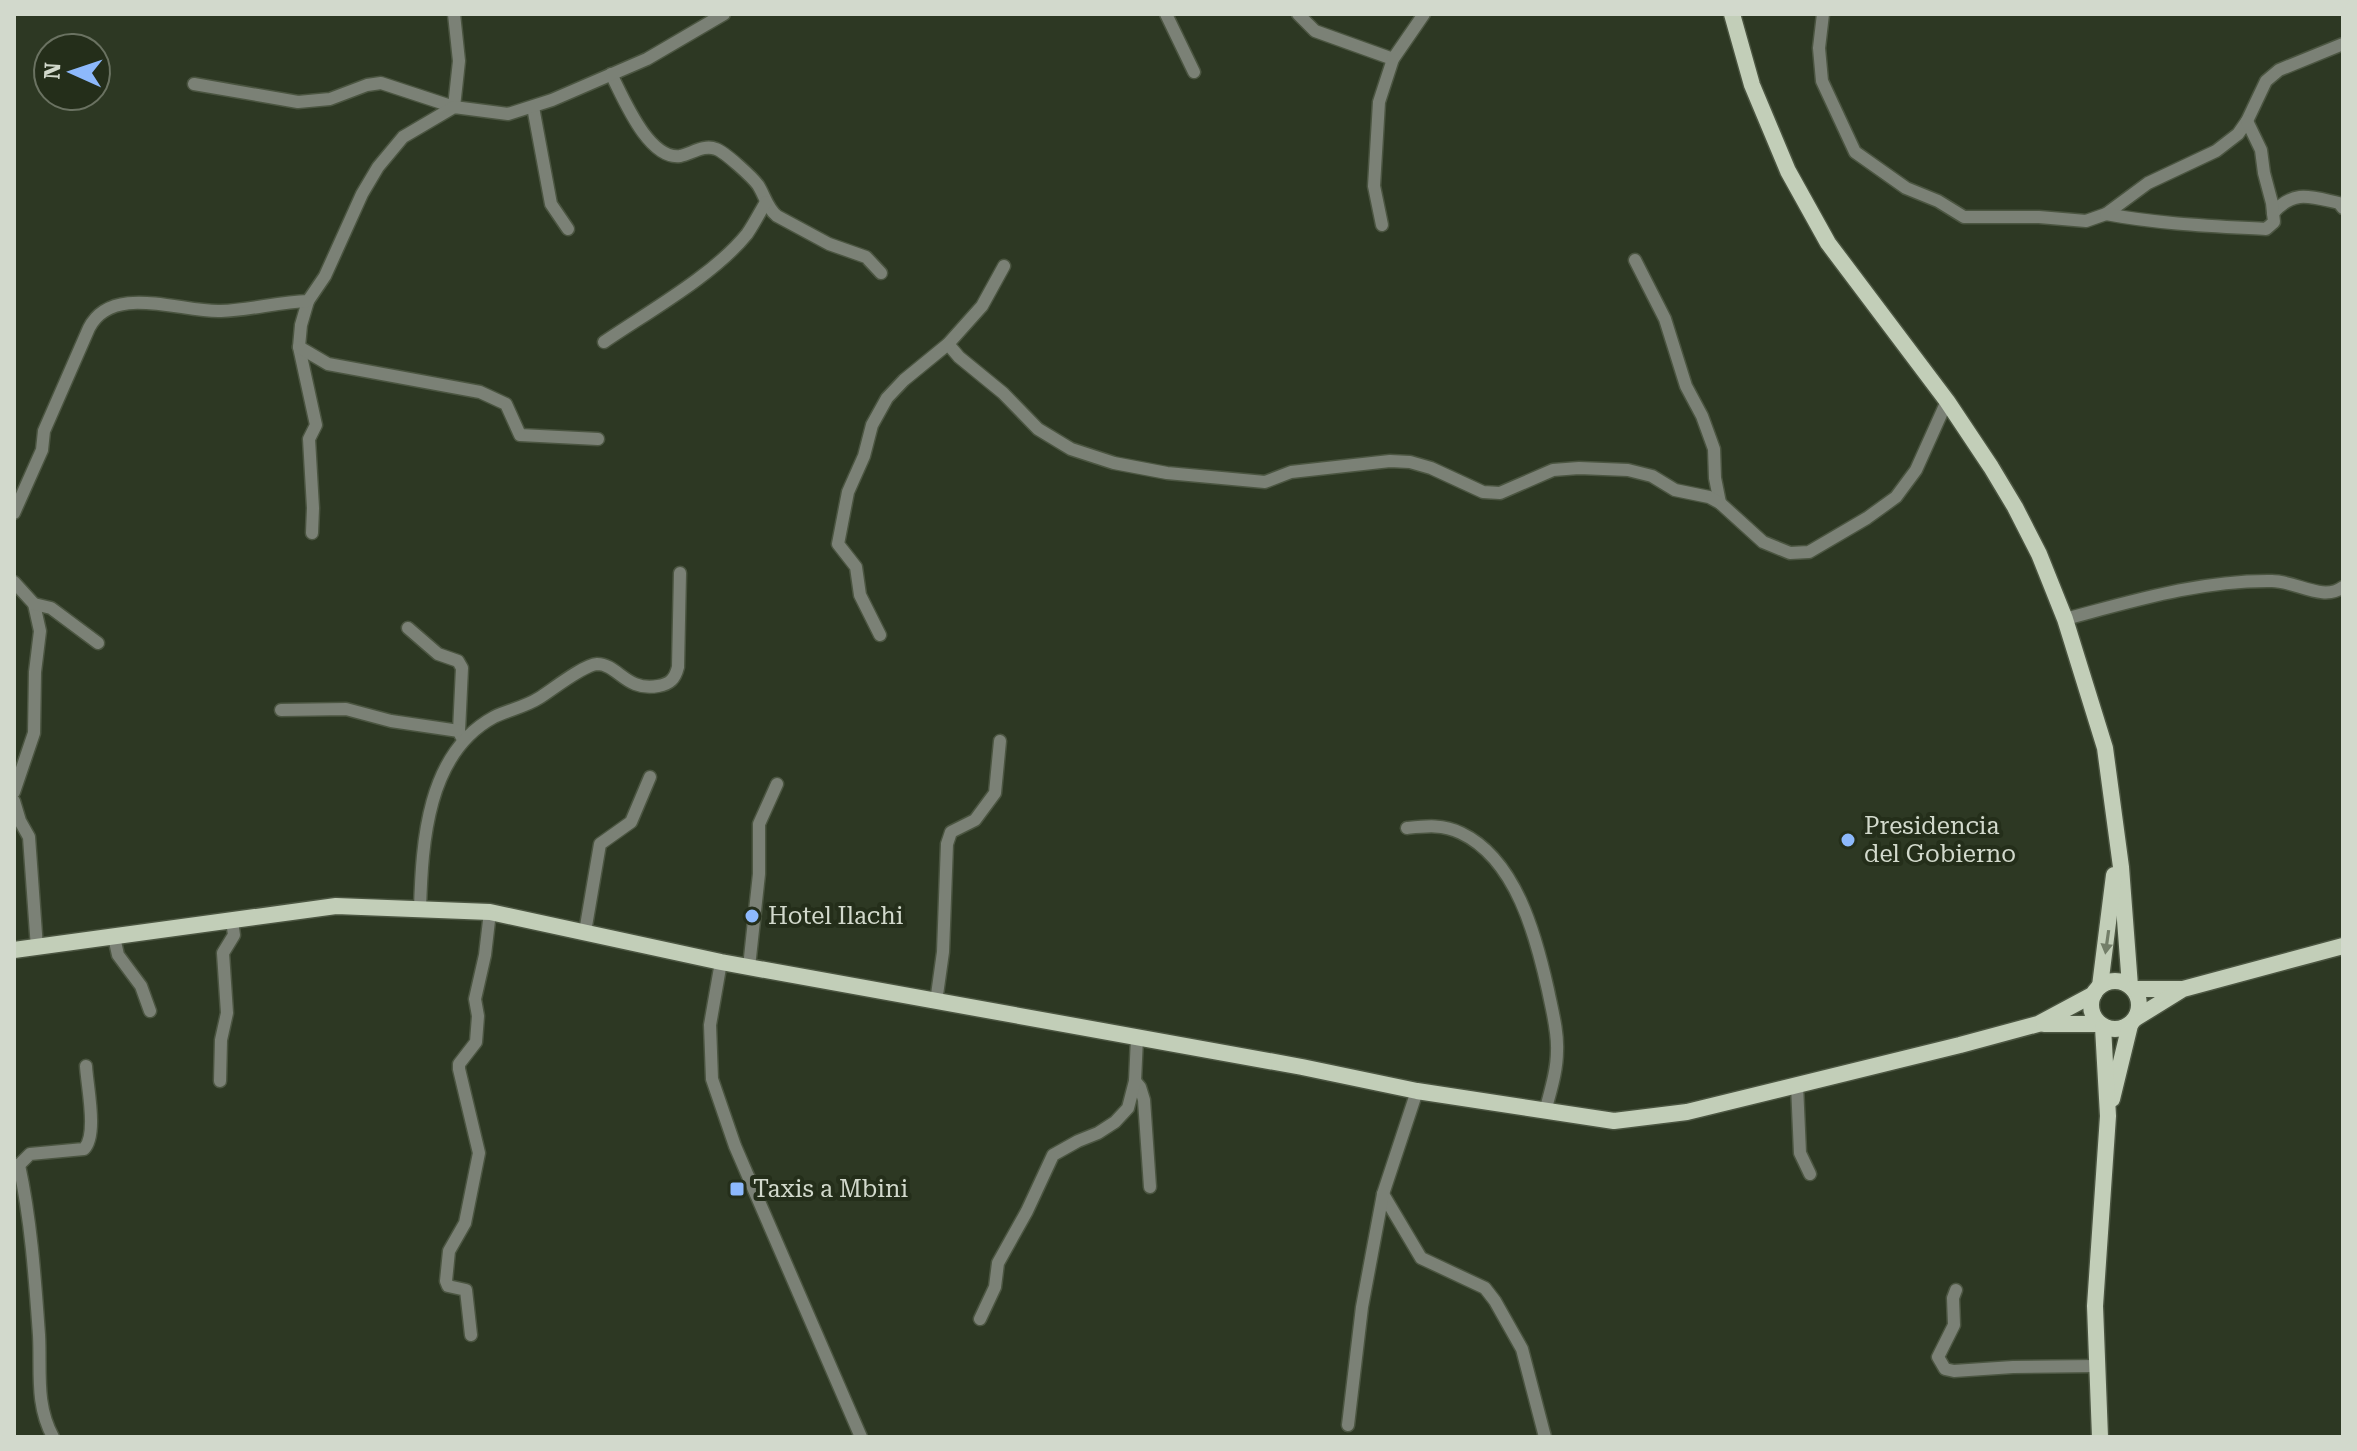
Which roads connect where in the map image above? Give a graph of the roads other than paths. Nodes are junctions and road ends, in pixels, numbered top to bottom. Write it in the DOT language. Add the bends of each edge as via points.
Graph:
graph roads {
  1 [pos="454,14"];
  2 [pos="724,14"];
  3 [pos="1166,14"];
  4 [pos="1298,14"];
  5 [pos="1424,14"];
  6 [pos="1732,14"];
  7 [pos="1823,14"];
  8 [pos="2343,44"];
  9 [pos="1393,59"];
  10 [pos="1194,72"];
  11 [pos="611,74"];
  12 [pos="194,84"];
  13 [pos="454,107"];
  14 [pos="533,107"];
  15 [pos="2247,121"];
  16 [pos="766,202"];
  17 [pos="2343,208"];
  18 [pos="2273,213"];
  19 [pos="2106,214"];
  20 [pos="1382,225"];
  21 [pos="568,229"];
  22 [pos="1635,260"];
  23 [pos="1004,266"];
  24 [pos="881,273"];
  25 [pos="308,301"];
  26 [pos="604,342"];
  27 [pos="948,344"];
  28 [pos="299,347"];
  29 [pos="1947,401"];
  30 [pos="598,439"];
  31 [pos="1720,503"];
  32 [pos="14,513"];
  33 [pos="312,533"];
  34 [pos="680,573"];
  35 [pos="14,582"];
  36 [pos="2343,587"];
  37 [pos="34,604"];
  38 [pos="2065,619"];
  39 [pos="408,628"];
  40 [pos="880,635"];
  41 [pos="98,643"];
  42 [pos="281,710"];
  43 [pos="461,737"];
  44 [pos="1000,741"];
  45 [pos="650,777"];
  46 [pos="777,784"];
  47 [pos="14,792"];
  48 [pos="14,801"];
  49 [pos="1407,828"];
  50 [pos="2118,842"];
  51 [pos="420,909"];
  52 [pos="490,912"];
  53 [pos="232,921"];
  54 [pos="585,932"];
  55 [pos="114,937"];
  56 [pos="2343,946"];
  57 [pos="37,948"];
  58 [pos="14,950"];
  59 [pos="721,962"];
  60 [pos="749,967"];
  61 [pos="2131,987"];
  62 [pos="2183,989"];
  63 [pos="2097,990"];
  64 [pos="936,1002"];
  65 [pos="150,1011"];
  66 [pos="2133,1021"];
  67 [pos="2038,1024"];
  68 [pos="2101,1025"];
  69 [pos="1137,1038"];
  70 [pos="86,1066"];
  71 [pos="220,1081"];
  72 [pos="1135,1081"];
  73 [pos="1797,1085"];
  74 [pos="1417,1091"];
  75 [pos="1545,1112"];
  76 [pos="2108,1116"];
  77 [pos="17,1165"];
  78 [pos="1810,1174"];
  79 [pos="1150,1187"];
  80 [pos="1383,1194"];
  81 [pos="1956,1290"];
  82 [pos="980,1319"];
  83 [pos="471,1335"];
  84 [pos="2096,1366"];
  85 [pos="1348,1425"];
  86 [pos="53,1437"];
  87 [pos="861,1437"];
  88 [pos="1545,1437"];
  89 [pos="2100,1437"];
  1 -- 13 [label="street" via="459,61"];
  2 -- 11 [label="street"];
  3 -- 10 [label="street"];
  4 -- 9 [label="street" via="1315,31"];
  5 -- 9 [label="street"];
  6 -- 29 [label="main road" via="1752,85 1788,171 1828,243"];
  7 -- 19 [label="street" via="1822,81 1855,152 1876,168 1964,217 2086,221"];
  8 -- 15 [label="street" via="2272,76"];
  9 -- 20 [label="street" via="1379,102 1374,186"];
  11 -- 14 [label="street"];
  11 -- 16 [label="street" via="640,130 666,153 719,150 758,185"];
  12 -- 13 [label="street" via="298,102 330,99 381,83"];
  13 -- 14 [label="street" via="508,114"];
  13 -- 25 [label="street" via="403,137 378,167"];
  14 -- 21 [label="street" via="551,204"];
  15 -- 18 [label="street" via="2261,150"];
  15 -- 19 [label="street" via="2216,151 2148,183"];
  16 -- 24 [label="street" via="777,216 866,257"];
  16 -- 26 [label="street" via="746,234 720,259"];
  17 -- 18 [label="street" via="2299,196 2284,201"];
  18 -- 19 [label="street" via="2274,222 2266,229"];
  22 -- 31 [label="street" via="1665,319 1714,449"];
  23 -- 27 [label="street" via="982,306"];
  25 -- 28 [label="street"];
  25 -- 32 [label="street" via="218,311 136,302 98,314 44,431 42,450"];
  27 -- 31 [label="street" via="1038,429 1071,449 1114,463 1265,482 1291,472 1410,462 1483,492 1500,493 1553,470 1628,470"];
  27 -- 40 [label="street" via="887,398 848,492 838,544 856,567 860,595"];
  28 -- 30 [label="street" via="347,369 480,392 506,404 520,435"];
  28 -- 33 [label="street" via="316,425 309,439"];
  29 -- 31 [label="street" via="1916,470 1896,497 1809,552 1790,553 1763,542"];
  29 -- 38 [label="main road" via="2015,507"];
  34 -- 43 [label="street" via="678,667 672,681 641,687 597,664"];
  35 -- 37 [label="street"];
  36 -- 38 [label="street" via="2320,593 2272,581 2167,591"];
  37 -- 41 [label="street" via="51,608"];
  37 -- 47 [label="street" via="40,631 34,733"];
  38 -- 50 [label="main road" via="2105,748"];
  39 -- 43 [label="street" via="462,668"];
  42 -- 43 [label="street" via="346,709"];
  43 -- 51 [label="street" via="432,801"];
  44 -- 64 [label="street" via="995,793 975,820 951,832 947,844"];
  45 -- 54 [label="street" via="631,822 600,844"];
  46 -- 60 [label="street" via="759,824"];
  48 -- 57 [label="street" via="29,837"];
  49 -- 75 [label="street" via="1443,827 1484,848 1524,908 1538,944 1555,1025 1556,1066"];
  50 -- 61 [label="main road"];
  50 -- 63 [label="main road, one-way" via="2109,934"];
  51 -- 52 [label="main road"];
  51 -- 53 [label="main road" via="336,906"];
  52 -- 54 [label="main road"];
  52 -- 83 [label="street" via="475,999 476,1042 459,1064 479,1153 465,1223 449,1251 446,1281 466,1290"];
  53 -- 55 [label="main road"];
  53 -- 71 [label="street" via="234,935 223,953 227,1013"];
  54 -- 59 [label="main road"];
  55 -- 57 [label="main road"];
  55 -- 65 [label="street" via="118,955 141,986"];
  56 -- 62 [label="main road"];
  57 -- 58 [label="main road"];
  59 -- 60 [label="main road"];
  59 -- 87 [label="street" via="710,1025 712,1079"];
  60 -- 64 [label="main road"];
  61 -- 62 [label="main road"];
  61 -- 63 [label="main road" via="2118,981"];
  61 -- 66 [label="main road" via="2139,1003"];
  62 -- 66 [label="main road"];
  63 -- 67 [label="main road"];
  63 -- 68 [label="main road" via="2091,1010"];
  64 -- 69 [label="main road"];
  66 -- 68 [label="main road" via="2117,1030"];
  66 -- 76 [label="main road"];
  67 -- 68 [label="main road"];
  67 -- 73 [label="main road"];
  68 -- 76 [label="main road"];
  69 -- 72 [label="street"];
  69 -- 74 [label="main road"];
  70 -- 77 [label="street" via="90,1144 30,1154"];
  72 -- 79 [label="street" via="1144,1100"];
  72 -- 82 [label="street" via="1128,1108 1115,1122 1053,1155 998,1263 995,1287"];
  73 -- 75 [label="main road" via="1633,1120"];
  73 -- 78 [label="street" via="1800,1153"];
  74 -- 75 [label="main road"];
  74 -- 80 [label="street"];
  76 -- 84 [label="main road"];
  77 -- 86 [label="street" via="26,1200 39,1339 38,1387"];
  80 -- 85 [label="street"];
  80 -- 88 [label="street" via="1421,1258 1485,1288 1495,1301 1522,1349"];
  81 -- 84 [label="street" via="1954,1325 1938,1357 1945,1369"];
  84 -- 89 [label="main road"];
}
